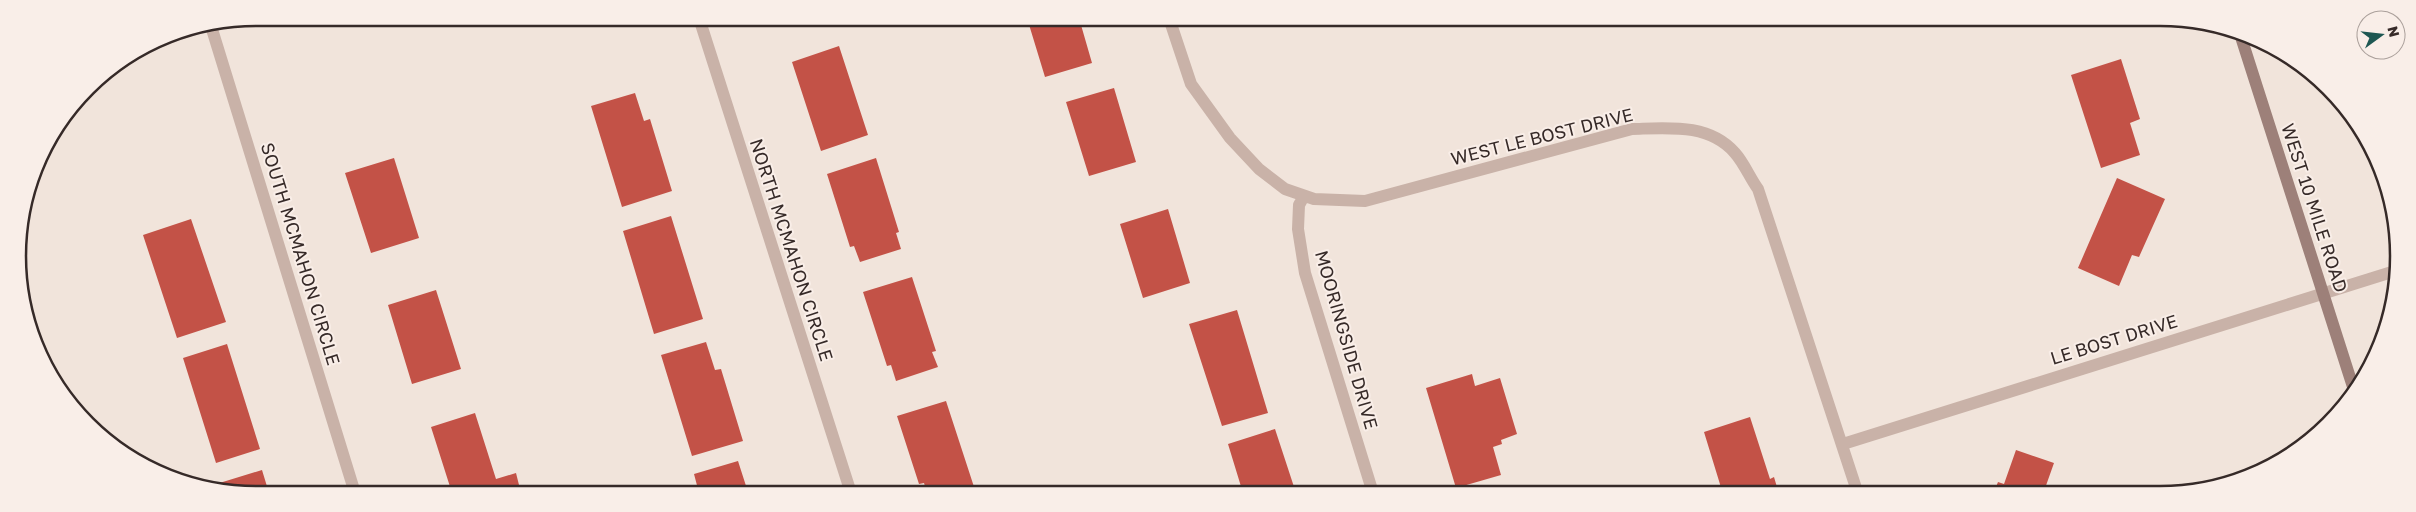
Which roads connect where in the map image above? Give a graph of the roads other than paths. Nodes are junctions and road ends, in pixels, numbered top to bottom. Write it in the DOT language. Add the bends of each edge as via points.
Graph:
graph roads {
  1 [pos="702,26"];
  2 [pos="1172,26"];
  3 [pos="212,31"];
  4 [pos="2242,42"];
  5 [pos="1304,196"];
  6 [pos="2389,273"];
  7 [pos="2323,293"];
  8 [pos="2352,383"];
  9 [pos="1842,444"];
  10 [pos="353,486"];
  11 [pos="849,486"];
  12 [pos="1371,486"];
  13 [pos="1855,486"];
  1 -- 11 [label="street, NORTH MCMAHON CIRCLE"];
  2 -- 5 [label="street, WEST LE BOST DRIVE" via="1191,84 1230,138 1259,169 1285,189"];
  3 -- 10 [label="street, SOUTH MCMAHON CIRCLE"];
  4 -- 7 [label="main road, WEST 10 MILE ROAD"];
  5 -- 9 [label="street, WEST LE BOST DRIVE" via="1365,200 1632,129 1677,128 1706,132 1734,152 1758,189"];
  5 -- 12 [label="street, MOORINGSIDE DRIVE" via="1299,205 1298,229 1305,273"];
  6 -- 7 [label="street, LE BOST DRIVE"];
  7 -- 8 [label="main road, WEST 10 MILE ROAD"];
  7 -- 9 [label="street, LE BOST DRIVE"];
  9 -- 13 [label="street, WEST LE BOST DRIVE"];
}
